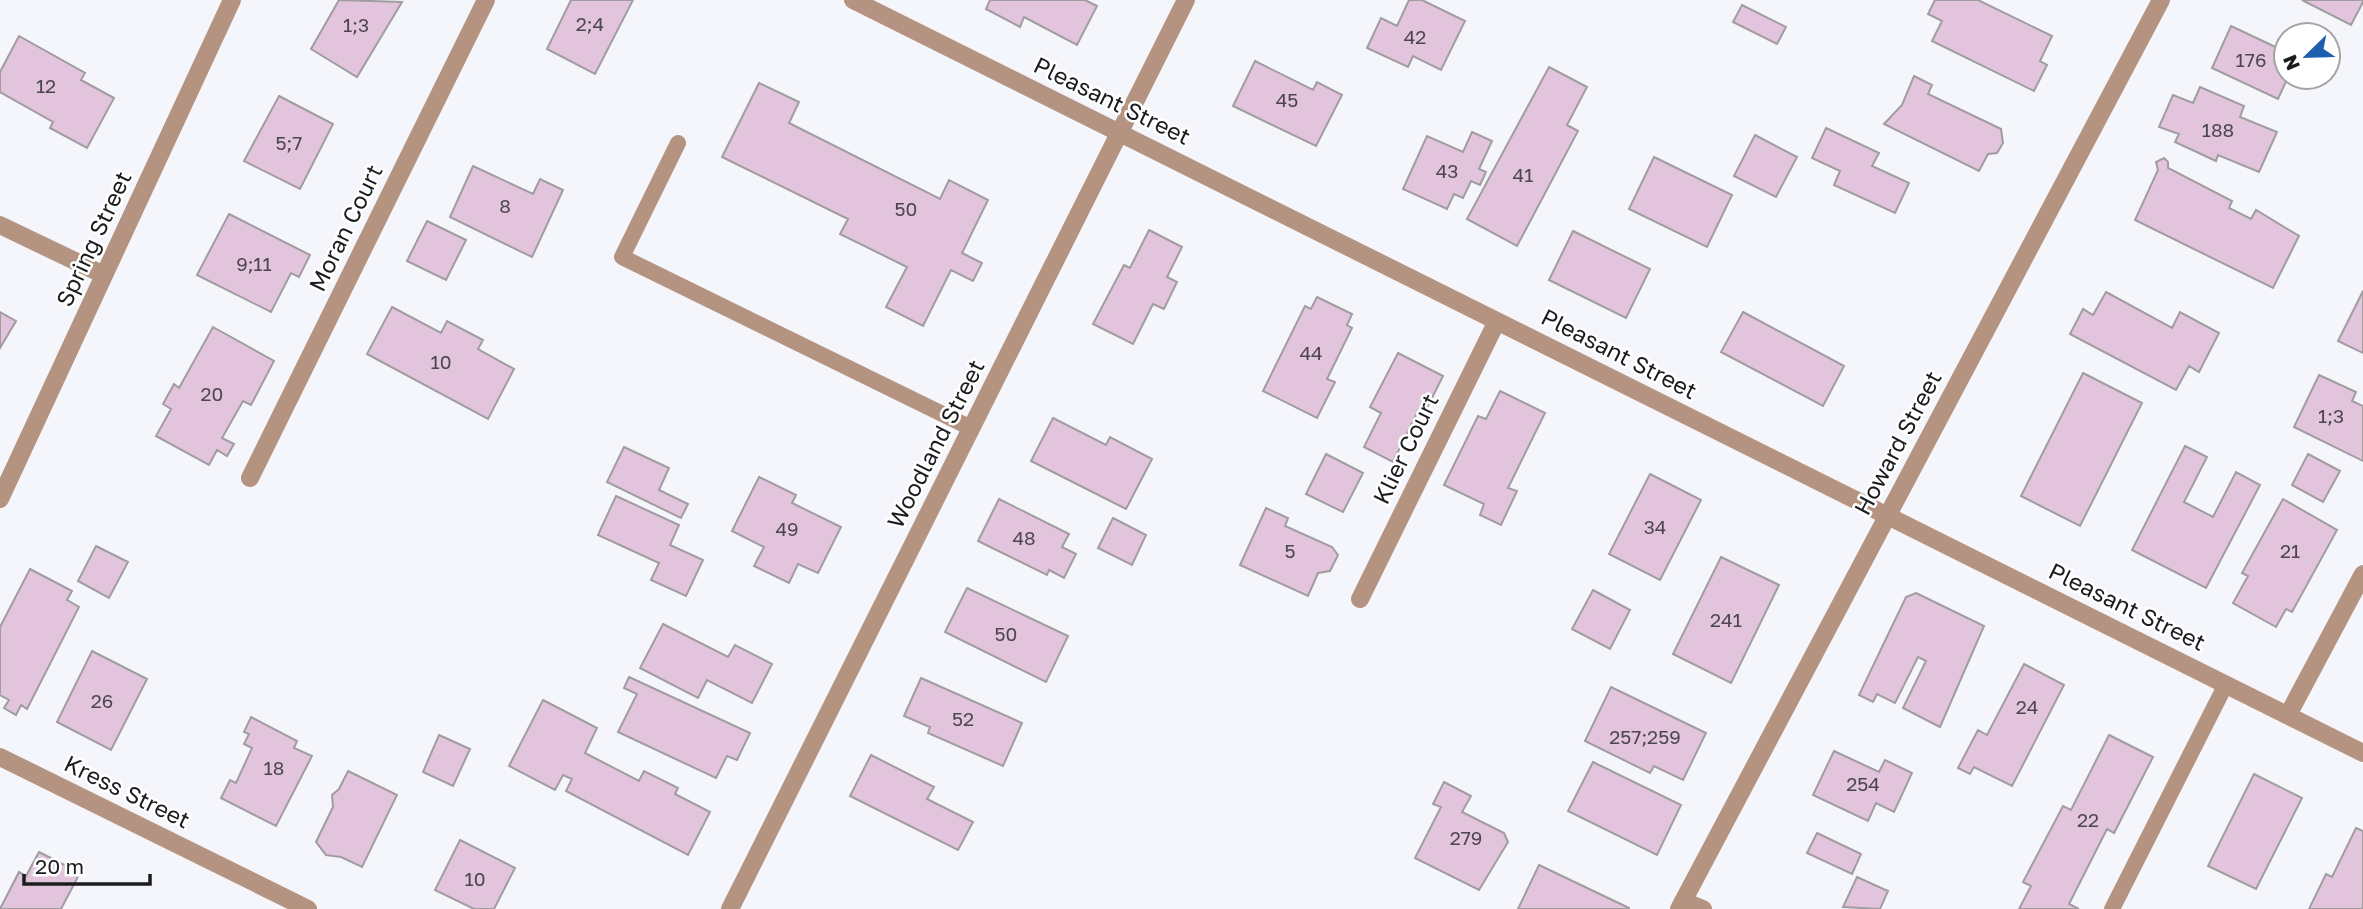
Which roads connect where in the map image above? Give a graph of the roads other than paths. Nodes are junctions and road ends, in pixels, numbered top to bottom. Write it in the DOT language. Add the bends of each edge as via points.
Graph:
graph roads {
  1 [pos="232,0"];
  2 [pos="486,0"];
  3 [pos="853,0"];
  4 [pos="1186,0"];
  5 [pos="2161,0"];
  6 [pos="1119,133"];
  7 [pos="678,144"];
  8 [pos="0,225"];
  9 [pos="104,275"];
  10 [pos="1497,321"];
  11 [pos="971,428"];
  12 [pos="250,478"];
  13 [pos="0,499"];
  14 [pos="1887,516"];
  15 [pos="2363,574"];
  16 [pos="1360,599"];
  17 [pos="2226,684"];
  18 [pos="2288,715"];
  19 [pos="2363,753"];
  20 [pos="0,757"];
  21 [pos="1681,905"];
  22 [pos="308,909"];
  23 [pos="730,909"];
  24 [pos="1703,909"];
  25 [pos="2112,909"];
  1 -- 9 [label="street, Spring Street"];
  2 -- 12 [label="street, Moran Court"];
  3 -- 6 [label="street, Pleasant Street"];
  4 -- 6 [label="street, Woodland Street"];
  5 -- 14 [label="street, Howard Street"];
  6 -- 10 [label="street, Pleasant Street"];
  6 -- 11 [label="street, Woodland Street"];
  7 -- 11 [label="lane" via="622,257"];
  8 -- 9 [label="street"];
  9 -- 13 [label="street, Spring Street"];
  10 -- 14 [label="street, Pleasant Street"];
  10 -- 16 [label="street, Klier Court"];
  11 -- 23 [label="street, Woodland Street"];
  14 -- 17 [label="street, Pleasant Street"];
  14 -- 21 [label="street, Howard Street"];
  15 -- 18 [label="street"];
  17 -- 18 [label="street, Pleasant Street"];
  17 -- 25 [label="lane"];
  18 -- 19 [label="street, Pleasant Street"];
  20 -- 22 [label="street, Kress Street"];
  21 -- 24 [label="street"];
}
